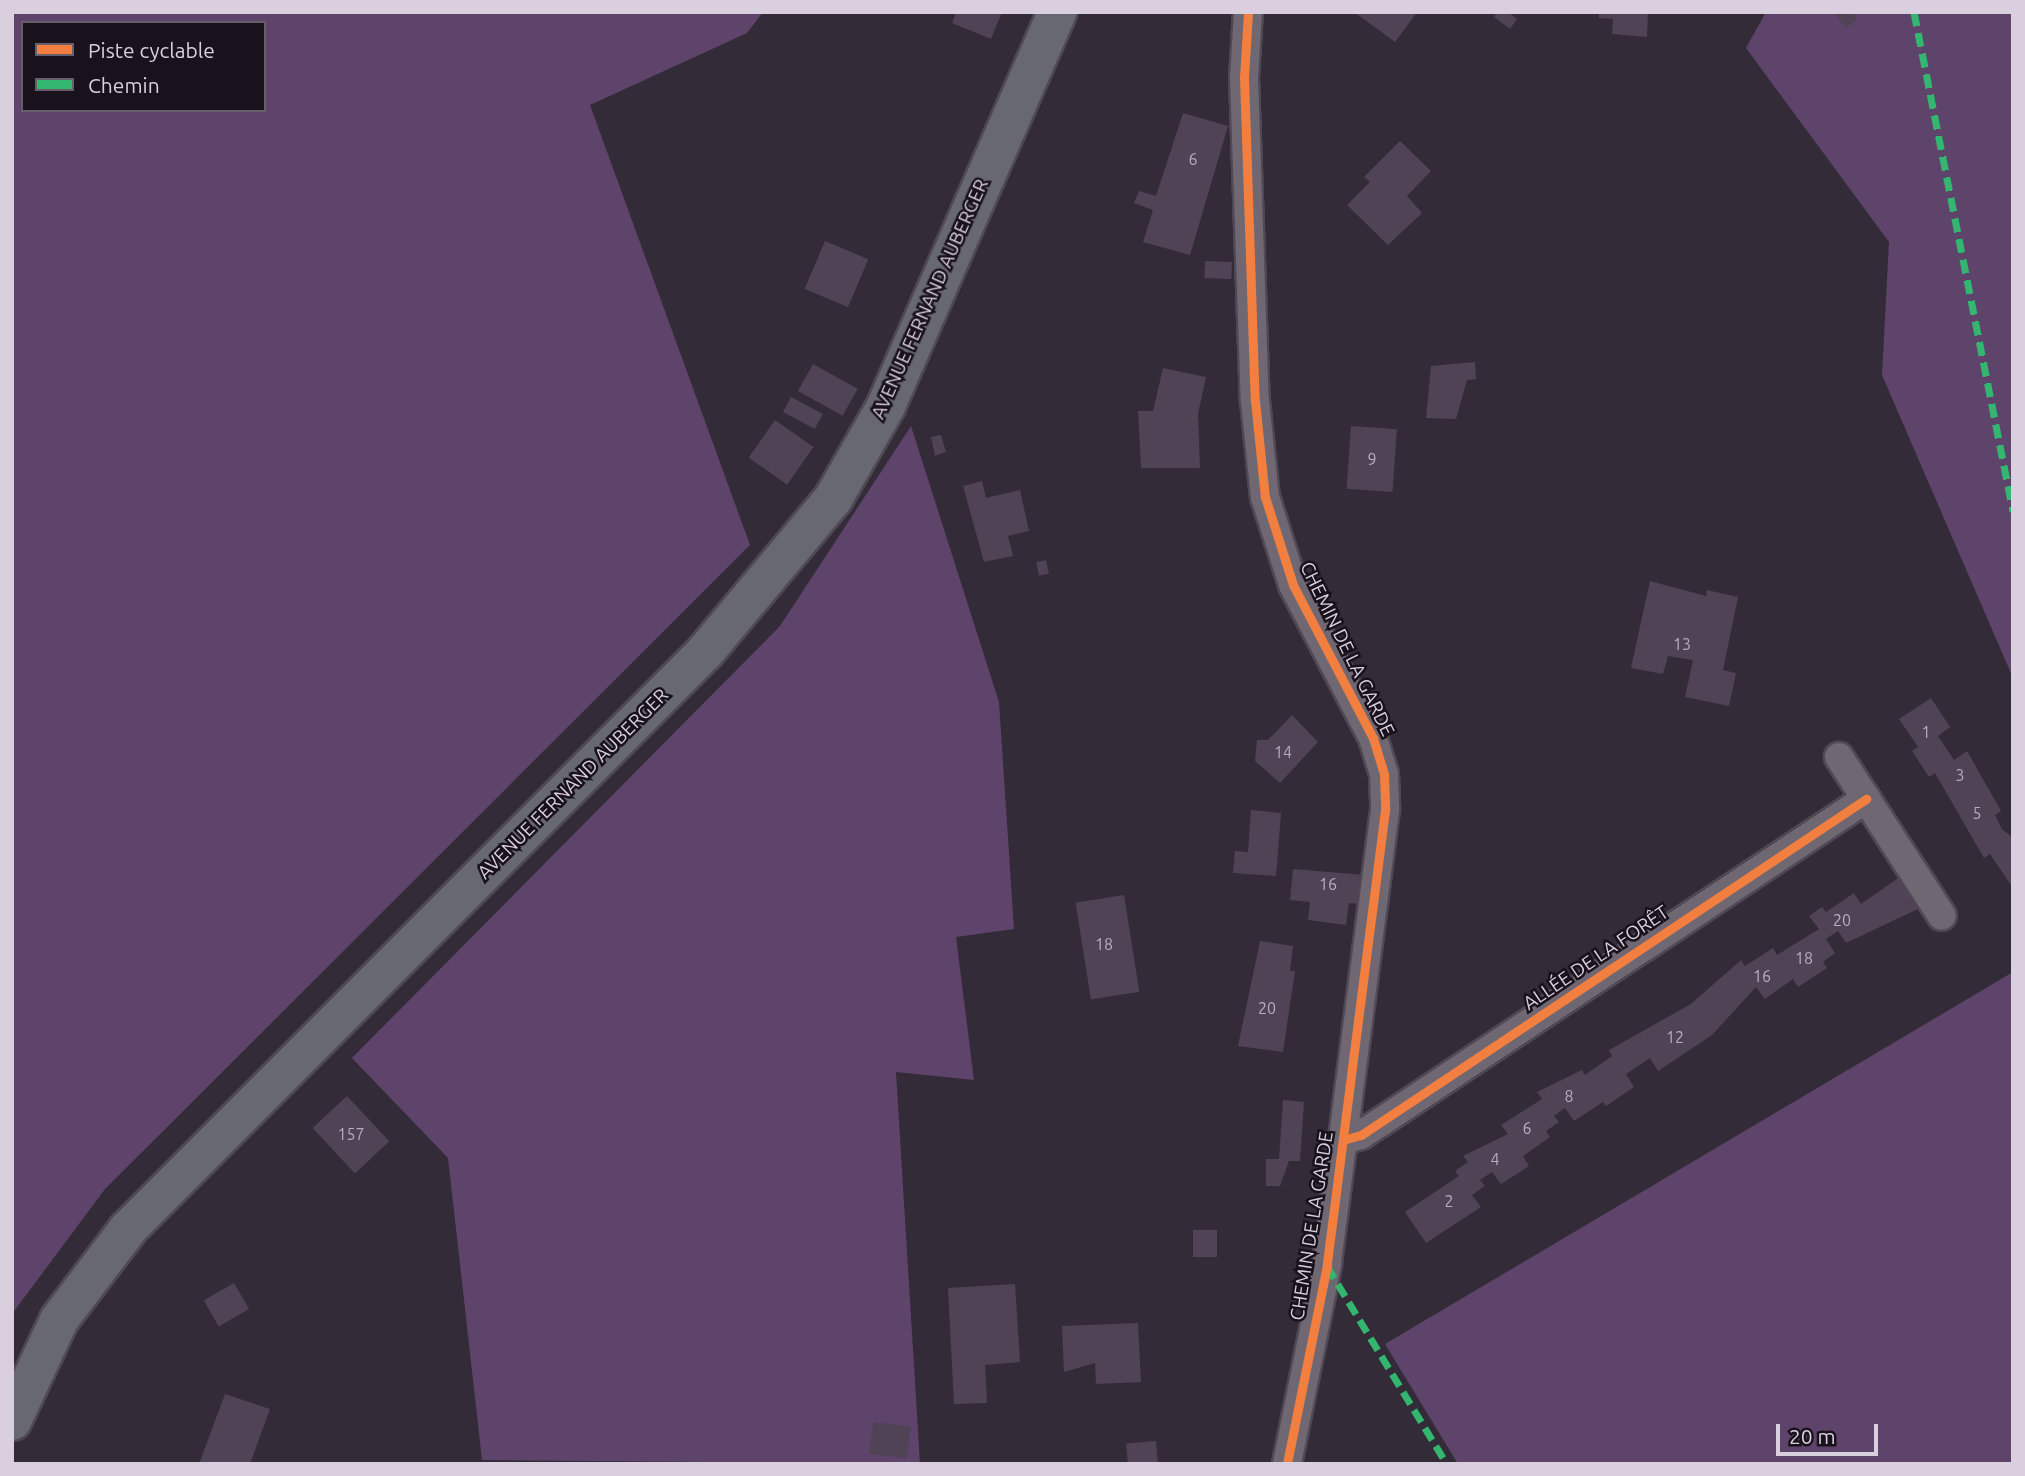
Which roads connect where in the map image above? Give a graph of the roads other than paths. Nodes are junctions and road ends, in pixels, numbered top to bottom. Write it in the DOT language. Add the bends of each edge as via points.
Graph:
graph roads {
  1 [pos="1049,12"];
  2 [pos="1057,12"];
  3 [pos="1248,12"];
  4 [pos="1027,74"];
  5 [pos="1839,757"];
  6 [pos="1866,799"];
  7 [pos="1942,916"];
  8 [pos="1343,1140"];
  9 [pos="12,1421"];
  10 [pos="1287,1464"];
  1 -- 4 [label="main road, AVENUE FERNAND AUBERGER"];
  2 -- 4 [label="main road, AVENUE FERNAND AUBERGER"];
  3 -- 8 [label="street, CHEMIN DE LA GARDE" via="1245,104 1255,401 1265,497 1293,585 1373,738 1384,774"];
  4 -- 9 [label="main road, AVENUE FERNAND AUBERGER" via="886,406 833,499 705,652 128,1229 59,1320"];
  5 -- 6 [label="street"];
  6 -- 7 [label="street"];
  6 -- 8 [label="street, ALLÉE DE LA FORÊT" via="1360,1136"];
  8 -- 10 [label="street, CHEMIN DE LA GARDE" via="1326,1265"];
}
